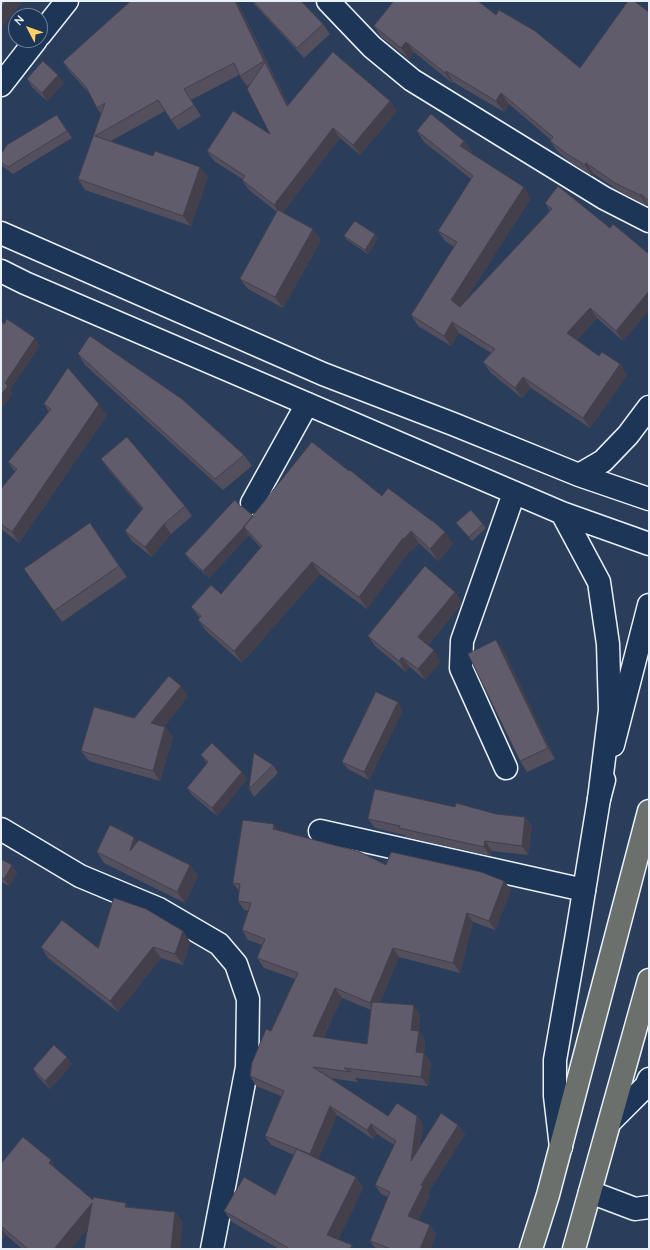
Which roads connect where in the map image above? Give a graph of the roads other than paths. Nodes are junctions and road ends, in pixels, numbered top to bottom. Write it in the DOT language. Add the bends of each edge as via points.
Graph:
graph roads {
  1 [pos="67,1"];
  2 [pos="328,1"];
  3 [pos="48,25"];
  4 [pos="30,48"];
  5 [pos="1,85"];
  6 [pos="649,222"];
  7 [pos="1,233"];
  8 [pos="1,271"];
  9 [pos="307,404"];
  10 [pos="649,407"];
  11 [pos="580,475"];
  12 [pos="514,493"];
  13 [pos="649,499"];
  14 [pos="252,503"];
  15 [pos="562,513"];
  16 [pos="649,544"];
  17 [pos="649,605"];
  18 [pos="506,768"];
  19 [pos="599,799"];
  20 [pos="649,810"];
  21 [pos="1,829"];
  22 [pos="320,831"];
  23 [pos="584,890"];
  24 [pos="649,980"];
  25 [pos="649,1079"];
  26 [pos="610,1122"];
  27 [pos="561,1148"];
  28 [pos="590,1192"];
  29 [pos="649,1207"];
  30 [pos="212,1249"];
  31 [pos="531,1249"];
  32 [pos="574,1249"];
  1 -- 3 [label="street"];
  2 -- 6 [label="street" via="372,47 412,80 604,198"];
  4 -- 5 [label="street"];
  7 -- 11 [label="street" via="323,374"];
  8 -- 9 [label="street"];
  9 -- 12 [label="street"];
  9 -- 14 [label="street"];
  10 -- 11 [label="street" via="628,435 603,461"];
  11 -- 13 [label="street"];
  12 -- 15 [label="street"];
  12 -- 18 [label="street" via="462,641 461,668"];
  15 -- 16 [label="street"];
  15 -- 19 [label="street" via="599,582 608,644 610,710"];
  17 -- 19 [label="street"];
  19 -- 23 [label="street"];
  20 -- 27 [label="main road"];
  21 -- 30 [label="street" via="80,876 159,909 219,944 236,964 248,998 247,1067"];
  22 -- 23 [label="street"];
  23 -- 27 [label="street" via="555,1060 555,1096"];
  24 -- 26 [label="main road"];
  25 -- 26 [label="street" via="646,1086"];
  26 -- 28 [label="main road"];
  27 -- 31 [label="main road"];
  28 -- 29 [label="street" via="635,1209"];
  28 -- 32 [label="main road"];
}
